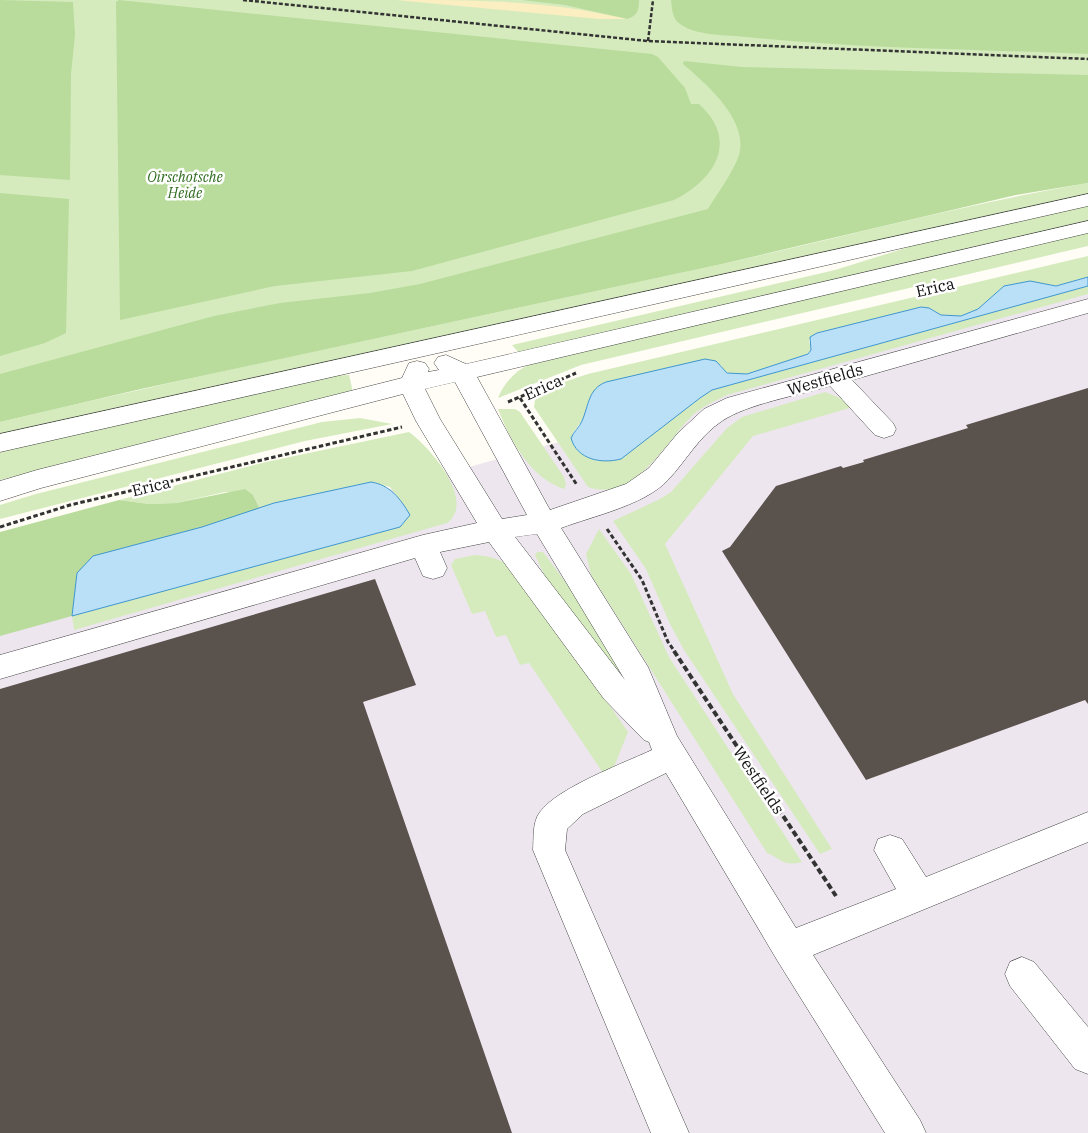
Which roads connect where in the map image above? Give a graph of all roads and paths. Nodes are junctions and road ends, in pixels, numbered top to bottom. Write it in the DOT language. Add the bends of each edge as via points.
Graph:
graph roads {
  1 [pos="243,0"];
  2 [pos="653,0"];
  3 [pos="648,41"];
  4 [pos="1088,59"];
  5 [pos="1088,200"];
  6 [pos="1088,226"];
  7 [pos="1088,306"];
  8 [pos="424,349"];
  9 [pos="583,370"];
  10 [pos="462,372"];
  11 [pos="836,376"];
  12 [pos="411,385"];
  13 [pos="520,398"];
  14 [pos="480,408"];
  15 [pos="428,421"];
  16 [pos="884,429"];
  17 [pos="0,444"];
  18 [pos="0,491"];
  19 [pos="592,508"];
  20 [pos="544,524"];
  21 [pos="0,527"];
  22 [pos="494,530"];
  23 [pos="0,667"];
  24 [pos="669,748"];
  25 [pos="1088,827"];
  26 [pos="890,850"];
  27 [pos="919,895"];
  28 [pos="853,922"];
  29 [pos="790,948"];
  30 [pos="1022,974"];
  31 [pos="1088,1056"];
  32 [pos="670,1133"];
  33 [pos="907,1133"];
  1 -- 3 [label="path"];
  2 -- 3 [label="path"];
  3 -- 4 [label="path"];
  5 -- 8 [label="street"];
  6 -- 10 [label="street, Erica"];
  7 -- 11 [label="street, Westfields"];
  8 -- 10 [label="street"];
  8 -- 12 [label="street"];
  8 -- 17 [label="street"];
  9 -- 13 [label="path, Erica"];
  10 -- 12 [label="street, Erica"];
  10 -- 14 [label="street"];
  11 -- 16 [label="street"];
  11 -- 19 [label="street, Westfields" via="736,404 713,415 687,439 658,474 636,491"];
  12 -- 15 [label="street"];
  12 -- 18 [label="street, Erica" via="187,438"];
  13 -- 14 [label="path, Erica"];
  13 -- 19 [label="path, Westfields"];
  14 -- 20 [label="street"];
  15 -- 21 [label="path, Erica" via="70,505"];
  15 -- 22 [label="street"];
  19 -- 20 [label="street, Westfields"];
  19 -- 28 [label="path, Westfields" via="642,580 668,642"];
  20 -- 22 [label="street, Westfields"];
  20 -- 24 [label="street" via="638,676"];
  22 -- 23 [label="street, Westfields" via="428,556"];
  22 -- 24 [label="street" via="615,690"];
  24 -- 29 [label="street"];
  24 -- 32 [label="street" via="572,804 551,822 549,850"];
  25 -- 27 [label="street"];
  26 -- 27 [label="street"];
  27 -- 28 [label="street"];
  28 -- 29 [label="street"];
  29 -- 33 [label="street"];
  30 -- 31 [label="street"];
}
